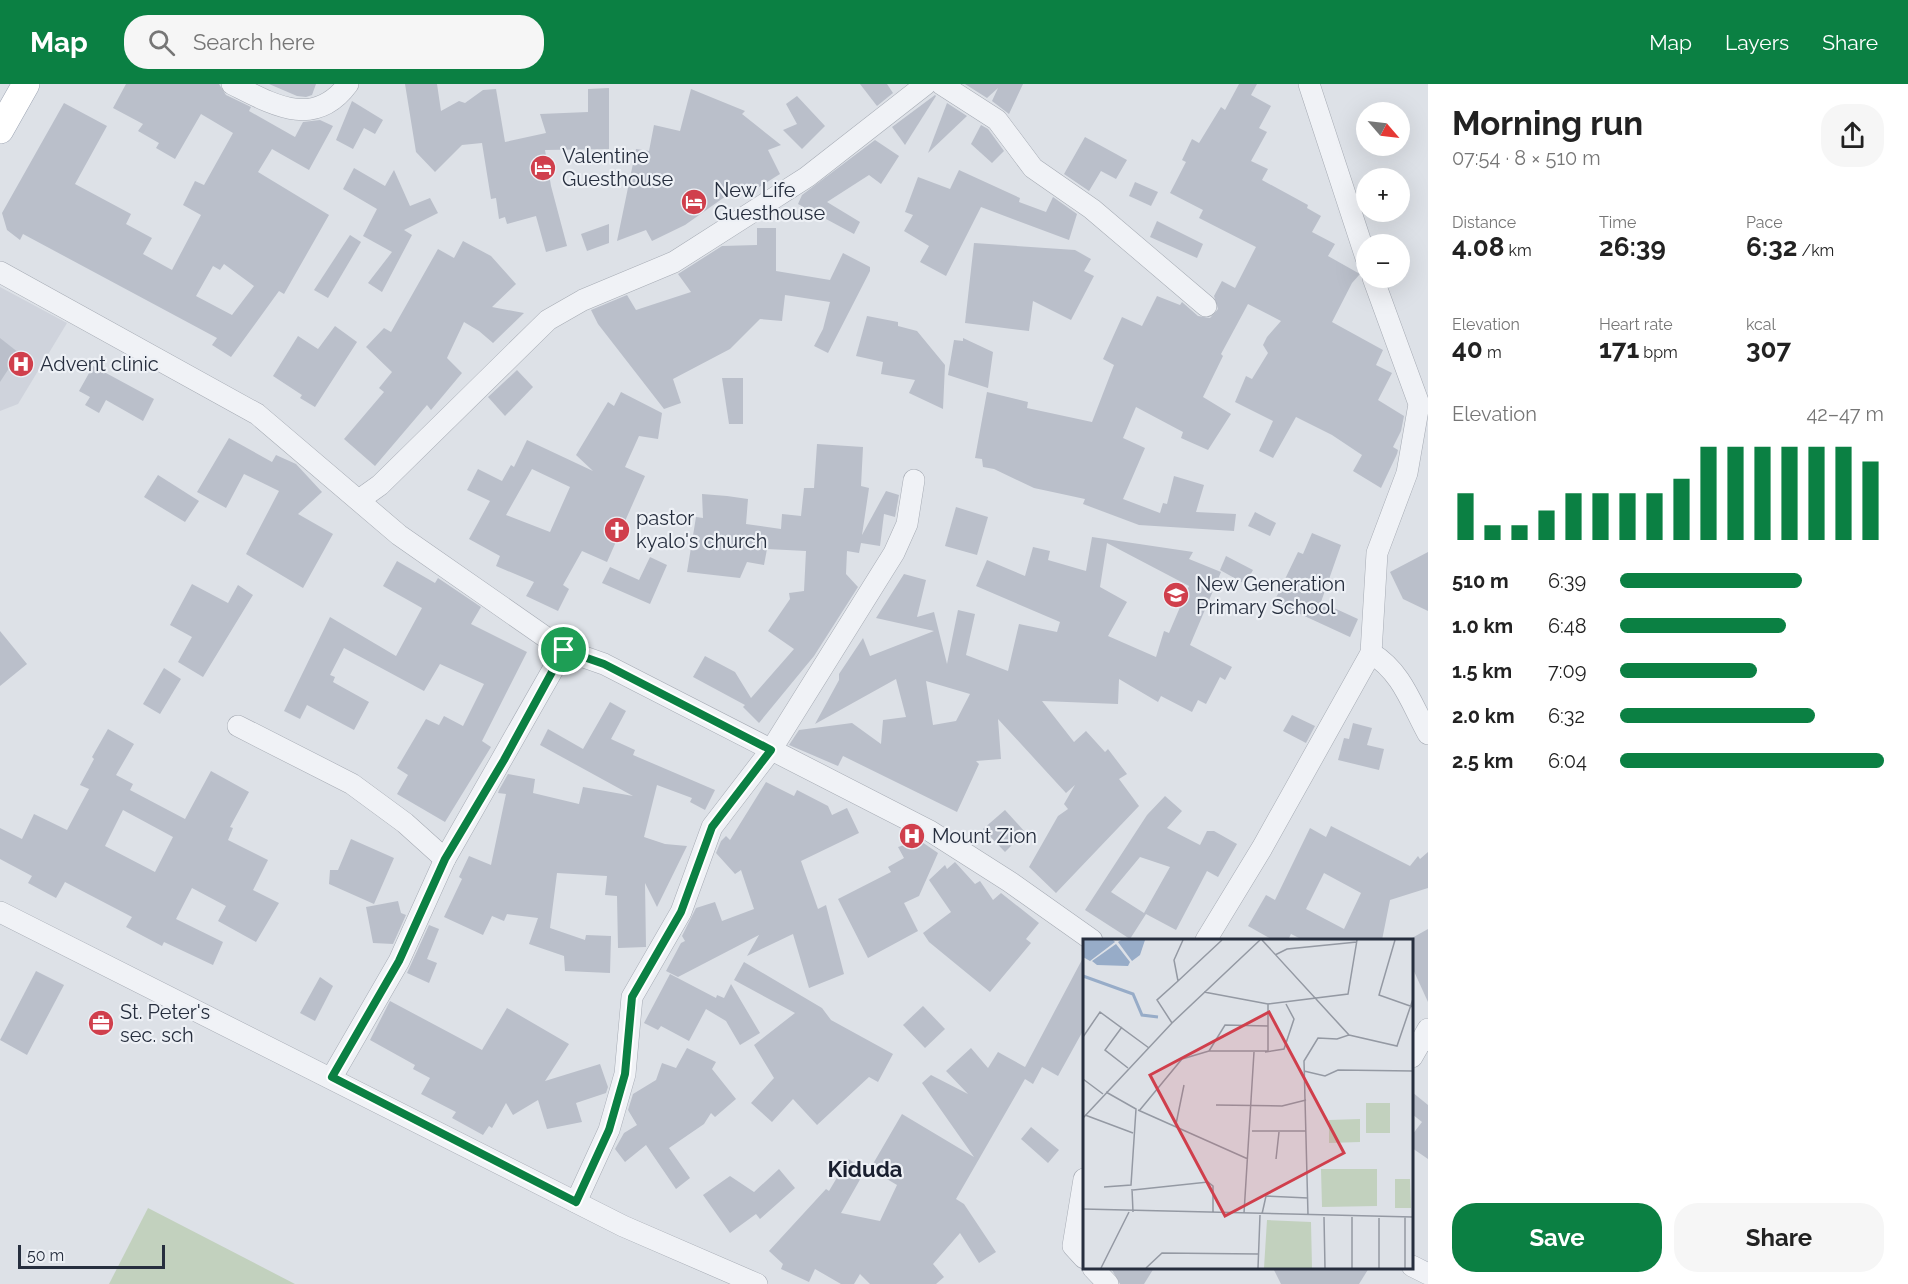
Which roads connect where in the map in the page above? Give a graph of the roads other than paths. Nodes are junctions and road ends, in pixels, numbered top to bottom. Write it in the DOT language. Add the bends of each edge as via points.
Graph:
graph roads {
  1 [pos="26,84"];
  2 [pos="231,84"];
  3 [pos="348,84"];
  4 [pos="926,84"];
  5 [pos="941,84"];
  6 [pos="1310,84"];
  7 [pos="0,130"];
  8 [pos="1358,234"];
  9 [pos="0,272"];
  10 [pos="1377,288"];
  11 [pos="1206,306"];
  12 [pos="914,480"];
  13 [pos="359,501"];
  14 [pos="564,650"];
  15 [pos="1371,653"];
  16 [pos="238,726"];
  17 [pos="1428,734"];
  18 [pos="771,750"];
  19 [pos="445,859"];
  20 [pos="0,912"];
  21 [pos="1091,939"];
  22 [pos="1207,939"];
  23 [pos="1428,1029"];
  24 [pos="1413,1055"];
  25 [pos="332,1077"];
  26 [pos="1083,1185"];
  27 [pos="576,1202"];
  28 [pos="1083,1257"];
  29 [pos="1413,1266"];
  30 [pos="1094,1269"];
  31 [pos="1428,1274"];
  32 [pos="757,1284"];
  33 [pos="1108,1284"];
  1 -- 7 [label="main road"];
  2 -- 3 [label="street" via="291,110 321,109"];
  4 -- 13 [label="street" via="807,177 674,262 583,300 548,320"];
  5 -- 11 [label="street" via="997,120 1033,168 1092,209"];
  6 -- 8 [label="street"];
  9 -- 13 [label="street" via="257,414"];
  10 -- 15 [label="street" via="1419,404 1407,473 1377,553"];
  12 -- 18 [label="street" via="907,524 894,553"];
  13 -- 14 [label="street" via="399,536"];
  14 -- 18 [label="street" via="604,664"];
  14 -- 19 [label="street"];
  15 -- 17 [label="street" via="1386,662 1401,680"];
  15 -- 22 [label="street"];
  16 -- 19 [label="street" via="352,784"];
  18 -- 21 [label="street" via="930,831"];
  18 -- 27 [label="street" via="712,827 681,912 632,997 625,1074 609,1130"];
  19 -- 25 [label="street" via="399,961"];
  20 -- 25 [label="street"];
  23 -- 24 [label="street"];
  25 -- 27 [label="street"];
  26 -- 28 [label="street" via="1073,1246"];
  27 -- 32 [label="street"];
  29 -- 31 [label="street"];
  30 -- 33 [label="street"];
}
